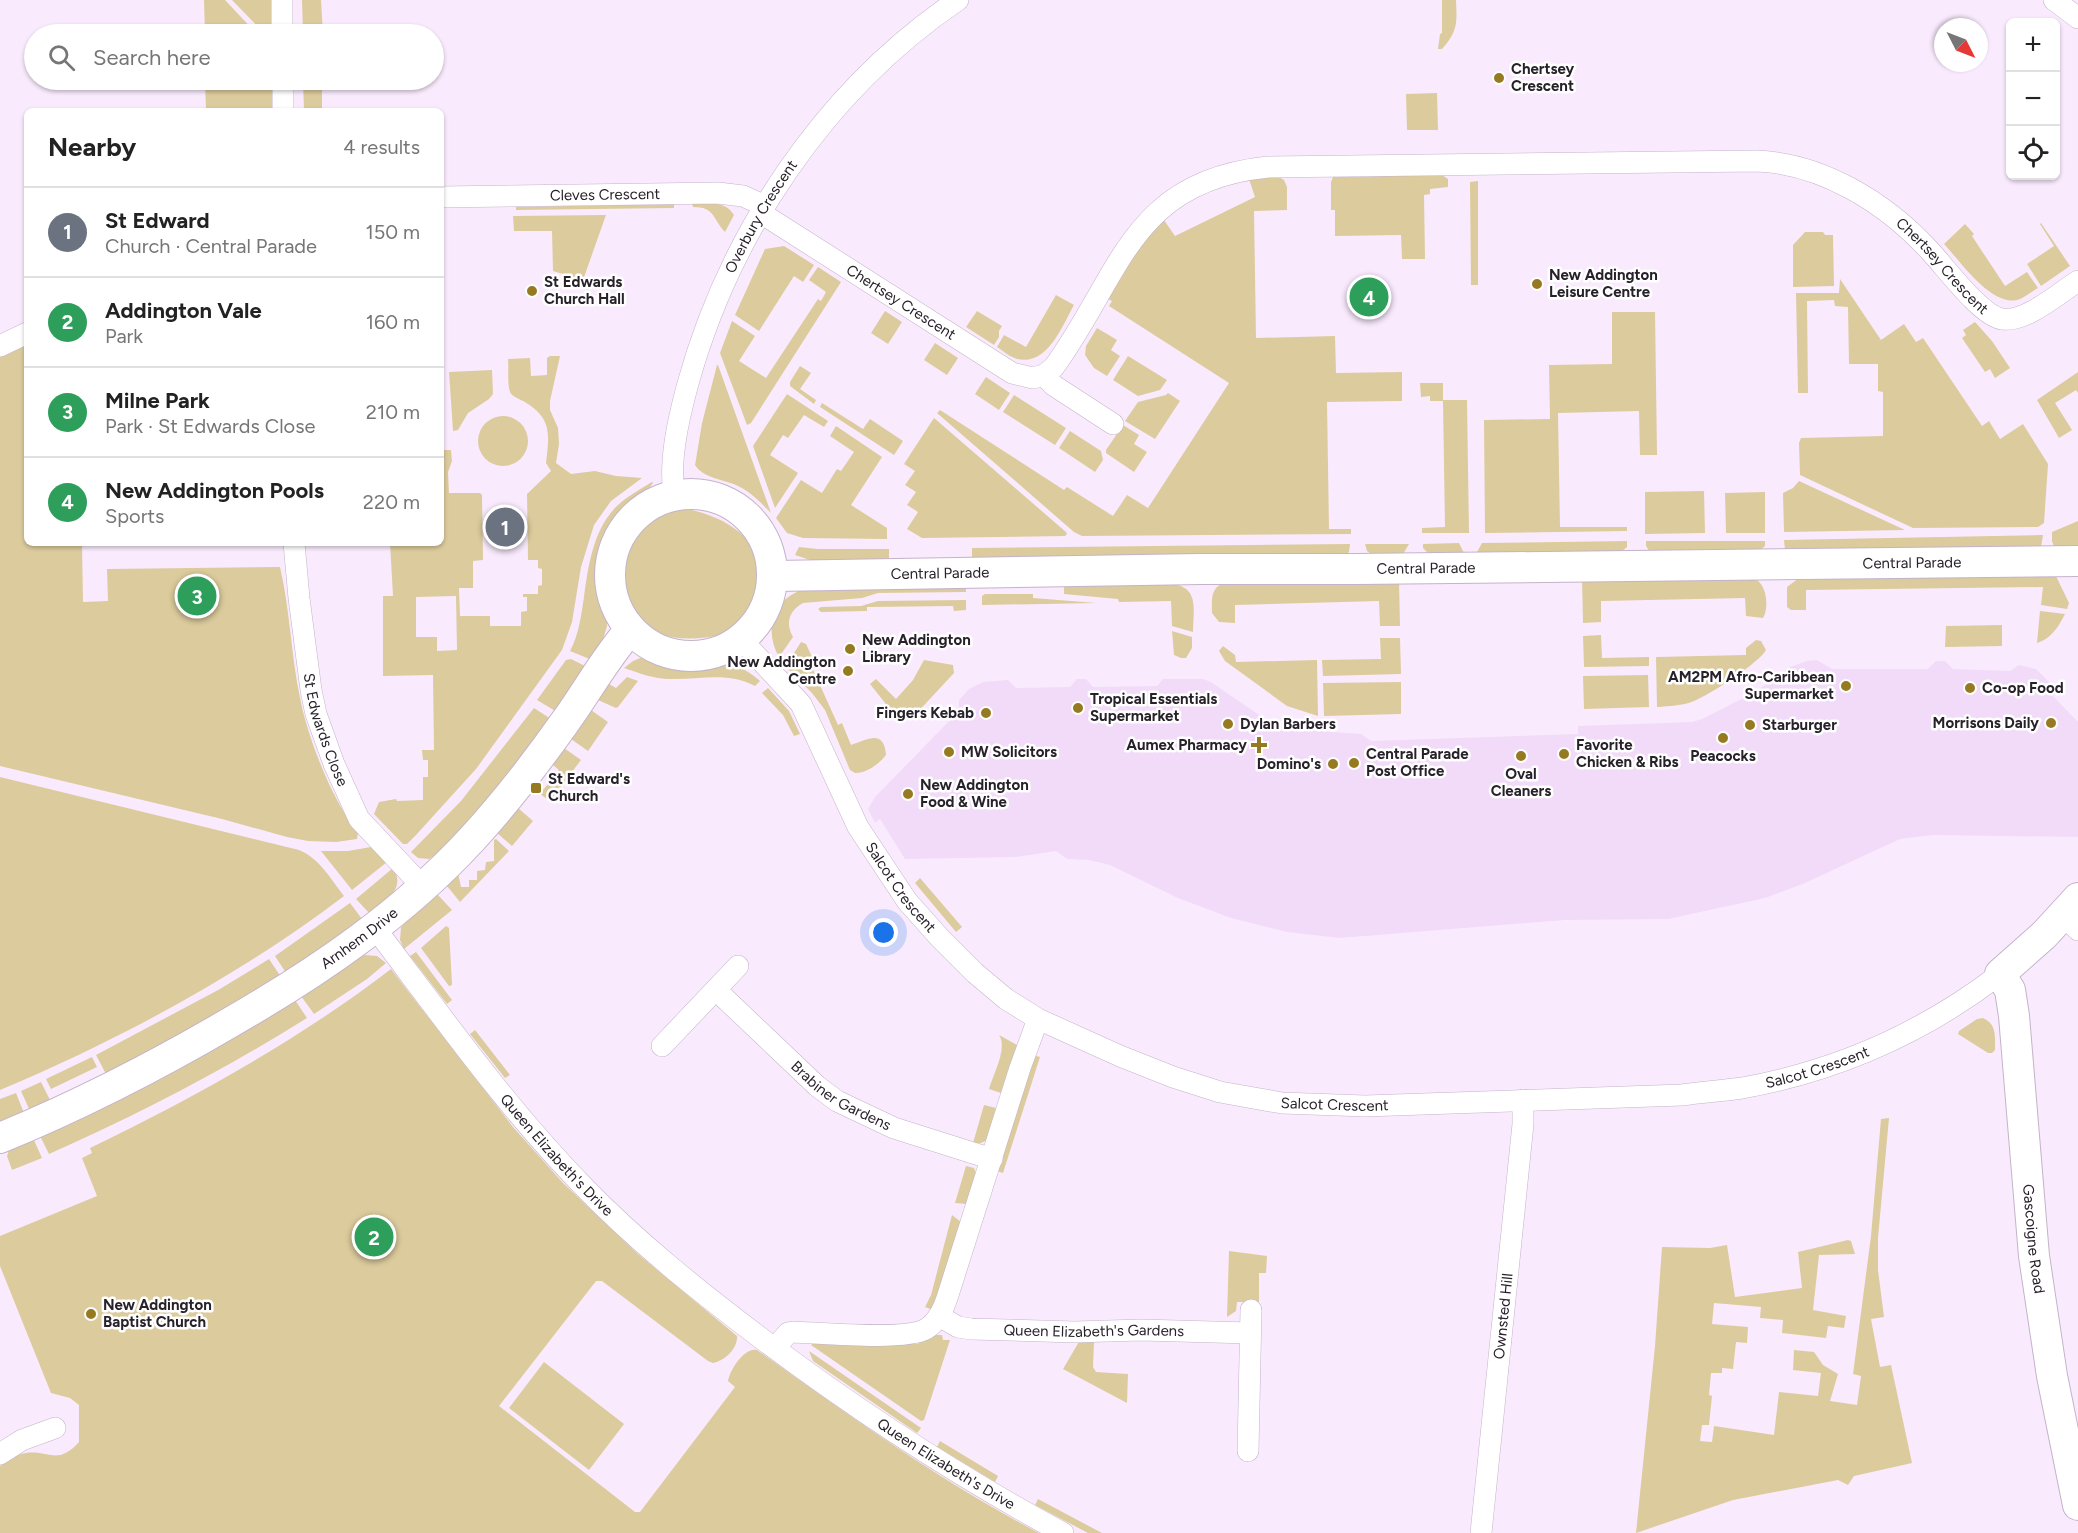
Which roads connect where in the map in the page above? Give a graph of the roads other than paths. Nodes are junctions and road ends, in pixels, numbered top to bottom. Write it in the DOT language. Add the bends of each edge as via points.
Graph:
graph roads {
  1 [pos="282,0"];
  2 [pos="958,0"];
  3 [pos="2054,0"];
  4 [pos="2078,18"];
  5 [pos="282,24"];
  6 [pos="283,90"];
  7 [pos="283,108"];
  8 [pos="444,197"];
  9 [pos="763,209"];
  10 [pos="2078,281"];
  11 [pos="24,334"];
  12 [pos="0,346"];
  13 [pos="1044,375"];
  14 [pos="1113,424"];
  15 [pos="674,495"];
  16 [pos="294,546"];
  17 [pos="2078,561"];
  18 [pos="774,576"];
  19 [pos="630,630"];
  20 [pos="741,639"];
  21 [pos="423,887"];
  22 [pos="2073,914"];
  23 [pos="375,928"];
  24 [pos="738,966"];
  25 [pos="2000,974"];
  26 [pos="716,990"];
  27 [pos="1038,1019"];
  28 [pos="662,1046"];
  29 [pos="1523,1100"];
  30 [pos="0,1138"];
  31 [pos="992,1160"];
  32 [pos="1251,1310"];
  33 [pos="939,1316"];
  34 [pos="1250,1333"];
  35 [pos="775,1348"];
  36 [pos="55,1428"];
  37 [pos="1248,1451"];
  38 [pos="0,1454"];
  39 [pos="2078,1504"];
  40 [pos="1063,1533"];
  41 [pos="1481,1533"];
  1 -- 5 [label="street"];
  2 -- 9 [label="street, Overbury Crescent" via="902,42 858,83 805,147"];
  3 -- 4 [label="street"];
  6 -- 7 [label="street"];
  8 -- 9 [label="street, Cleves Crescent" via="718,192 743,196"];
  9 -- 13 [label="street, Chertsey Crescent" via="1012,373 1026,378"];
  9 -- 15 [label="street, Overbury Crescent" via="717,298 691,372 674,455"];
  10 -- 13 [label="street, Chertsey Crescent" via="2020,317 1996,317 1979,305 1922,242 1890,214 1823,176 1777,163 1268,167 1201,184 1148,220 1126,248 1059,361"];
  11 -- 12 [label="street"];
  13 -- 14 [label="street"];
  15 -- 18 [label="street" via="712,497 747,518 763,537"];
  15 -- 19 [label="street" via="634,516 612,551 612,598"];
  16 -- 21 [label="street, St Edwards Close" via="311,690 327,744 359,819"];
  17 -- 18 [label="street, Central Parade"];
  18 -- 20 [label="street" via="765,609"];
  19 -- 20 [label="street" via="661,650 686,656 711,654"];
  19 -- 21 [label="street, Arnhem Drive" via="503,802"];
  20 -- 27 [label="street, Salcot Crescent" via="801,704 858,827 907,901 988,985"];
  21 -- 23 [label="street, Arnhem Drive"];
  22 -- 25 [label="street, Salcot Crescent"];
  23 -- 30 [label="street, Arnhem Drive" via="285,990 171,1057"];
  23 -- 35 [label="street, Queen Elizabeth's Drive" via="521,1117 581,1185 661,1259"];
  24 -- 26 [label="street"];
  25 -- 29 [label="street, Salcot Crescent" via="1918,1028 1868,1052 1798,1076 1744,1088 1682,1095"];
  25 -- 39 [label="street, Gascoigne Road" via="2010,990 2014,1016 2034,1256 2057,1404"];
  26 -- 28 [label="street"];
  26 -- 31 [label="street, Brabiner Gardens" via="837,1101 894,1128"];
  27 -- 29 [label="street, Salcot Crescent" via="1159,1072 1220,1092 1262,1100 1342,1107"];
  27 -- 31 [label="street"];
  29 -- 41 [label="street, Ownsted Hill"];
  31 -- 33 [label="street"];
  32 -- 34 [label="street"];
  33 -- 34 [label="street, Queen Elizabeth's Gardens" via="958,1327 971,1329"];
  33 -- 35 [label="street" via="924,1330 904,1335 793,1332"];
  34 -- 37 [label="street"];
  35 -- 40 [label="street, Queen Elizabeth's Drive" via="837,1395 940,1463"];
  36 -- 38 [label="street" via="22,1440"];
}
